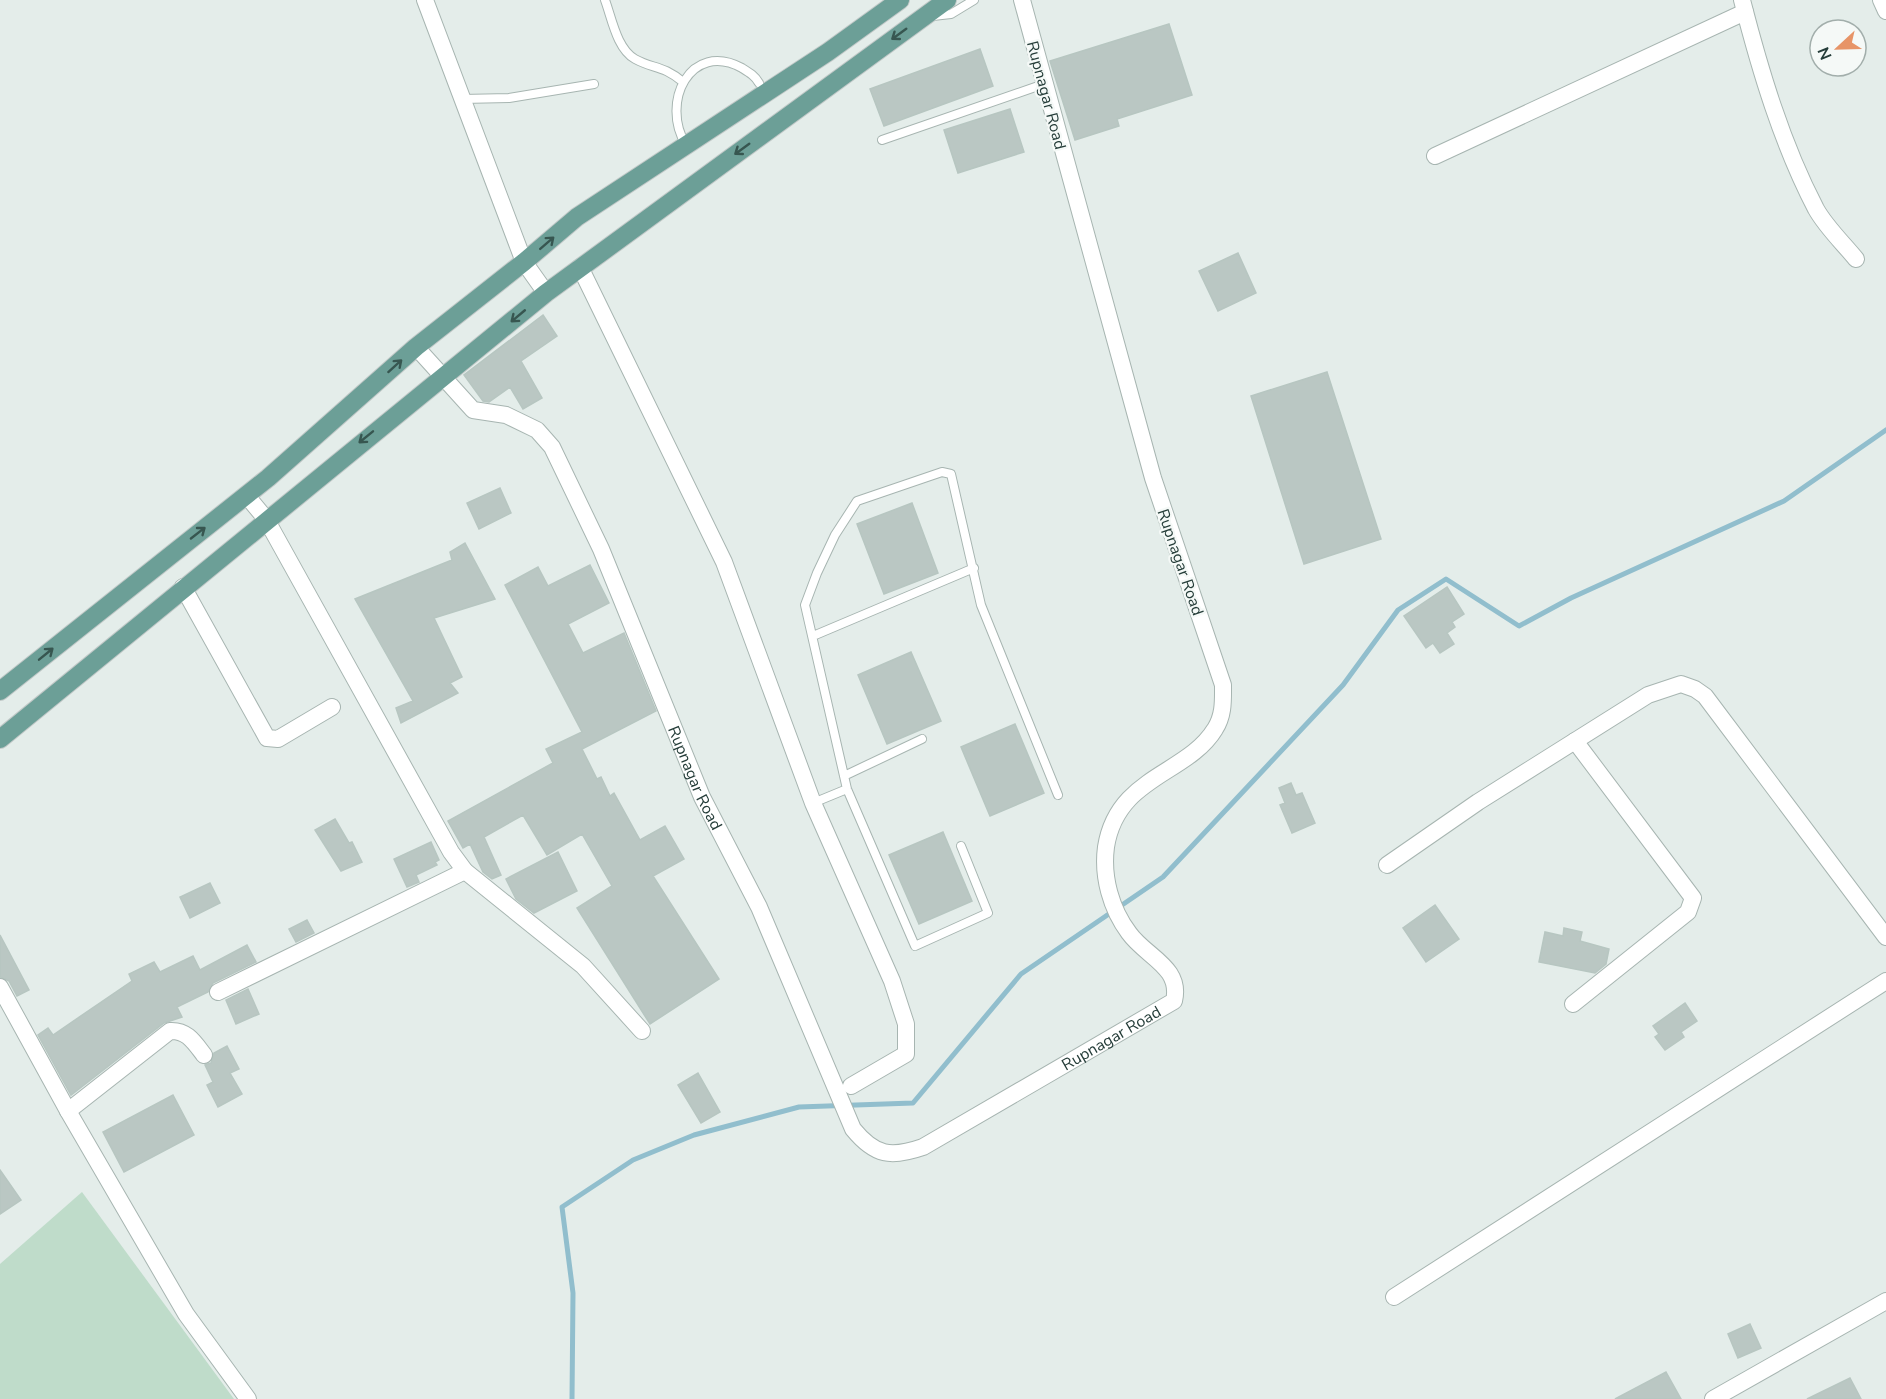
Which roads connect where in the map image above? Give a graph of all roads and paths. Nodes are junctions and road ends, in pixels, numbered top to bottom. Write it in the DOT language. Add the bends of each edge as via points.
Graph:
graph roads {
  1 [pos="425,0"];
  2 [pos="605,0"];
  3 [pos="900,0"];
  4 [pos="947,0"];
  5 [pos="974,0"];
  6 [pos="1022,0"];
  7 [pos="1881,0"];
  8 [pos="1743,6"];
  9 [pos="1886,11"];
  10 [pos="923,17"];
  11 [pos="683,81"];
  12 [pos="759,83"];
  13 [pos="594,84"];
  14 [pos="1044,84"];
  15 [pos="462,99"];
  16 [pos="882,140"];
  17 [pos="686,145"];
  18 [pos="1435,156"];
  19 [pos="1856,260"];
  20 [pos="524,262"];
  21 [pos="580,267"];
  22 [pos="546,292"];
  23 [pos="416,346"];
  24 [pos="442,378"];
  25 [pos="246,495"];
  26 [pos="266,519"];
  27 [pos="974,568"];
  28 [pos="183,587"];
  29 [pos="813,636"];
  30 [pos="0,691"];
  31 [pos="332,707"];
  32 [pos="0,739"];
  33 [pos="922,739"];
  34 [pos="1575,741"];
  35 [pos="844,776"];
  36 [pos="847,789"];
  37 [pos="1059,795"];
  38 [pos="813,803"];
  39 [pos="961,846"];
  40 [pos="1387,865"];
  41 [pos="465,871"];
  42 [pos="1886,937"];
  43 [pos="1886,981"];
  44 [pos="0,987"];
  45 [pos="218,992"];
  46 [pos="1573,1004"];
  47 [pos="642,1031"];
  48 [pos="204,1055"];
  49 [pos="845,1090"];
  50 [pos="68,1111"];
  51 [pos="1394,1297"];
  52 [pos="1886,1301"];
  53 [pos="248,1399"];
  54 [pos="1713,1399"];
  1 -- 15 [label="street"];
  2 -- 11 [label="lane" via="628,54 672,72"];
  3 -- 17 [label="main road"];
  4 -- 10 [label="main road"];
  5 -- 10 [label="lane" via="951,14"];
  6 -- 14 [label="street, Rupnagar Road"];
  7 -- 9 [label="street"];
  8 -- 18 [label="street"];
  8 -- 19 [label="street" via="1791,150 1817,210"];
  10 -- 21 [label="main road, one-way"];
  11 -- 12 [label="lane" via="693,70 721,60 753,74"];
  11 -- 17 [label="lane" via="675,115 677,130"];
  13 -- 15 [label="lane" via="509,98"];
  14 -- 16 [label="lane"];
  14 -- 49 [label="street, Rupnagar Road" via="1153,478 1223,685 1223,708 1216,728 1202,745 1145,783 1120,809 1106,846 1106,876 1116,913 1129,934 1173,975 1177,988 1174,1001 1162,1010 923,1147 902,1155 882,1153 866,1145 848,1116"];
  15 -- 20 [label="street"];
  20 -- 17 [label="main road, one-way" via="577,218"];
  20 -- 22 [label="street"];
  20 -- 23 [label="main road"];
  21 -- 22 [label="main road"];
  21 -- 38 [label="street" via="724,562"];
  22 -- 24 [label="main road, one-way"];
  23 -- 24 [label="street, Rupnagar Road"];
  25 -- 23 [label="main road, one-way"];
  24 -- 26 [label="main road, one-way"];
  24 -- 49 [label="street, Rupnagar Road" via="473,410 506,415 537,430 552,447 601,549 702,797"];
  25 -- 26 [label="street"];
  30 -- 25 [label="main road, one-way"];
  26 -- 28 [label="main road"];
  26 -- 41 [label="street"];
  27 -- 29 [label="lane"];
  27 -- 29 [label="lane" via="951,474 942,472 857,501 835,535 806,605"];
  27 -- 37 [label="lane" via="981,605"];
  28 -- 31 [label="street" via="267,738 278,739"];
  28 -- 32 [label="main road"];
  29 -- 35 [label="lane"];
  33 -- 35 [label="lane"];
  34 -- 40 [label="street"];
  34 -- 42 [label="street" via="1666,687 1681,684 1695,689"];
  34 -- 46 [label="street" via="1693,898 1688,912"];
  35 -- 36 [label="lane"];
  36 -- 38 [label="lane"];
  36 -- 39 [label="lane" via="915,946 988,913"];
  38 -- 49 [label="street" via="892,981 906,1024 906,1054"];
  41 -- 45 [label="street"];
  41 -- 47 [label="street" via="583,966"];
  43 -- 51 [label="street"];
  44 -- 50 [label="street"];
  48 -- 50 [label="street" via="188,1035 170,1031"];
  50 -- 53 [label="street" via="186,1314"];
  52 -- 54 [label="street"];
}
